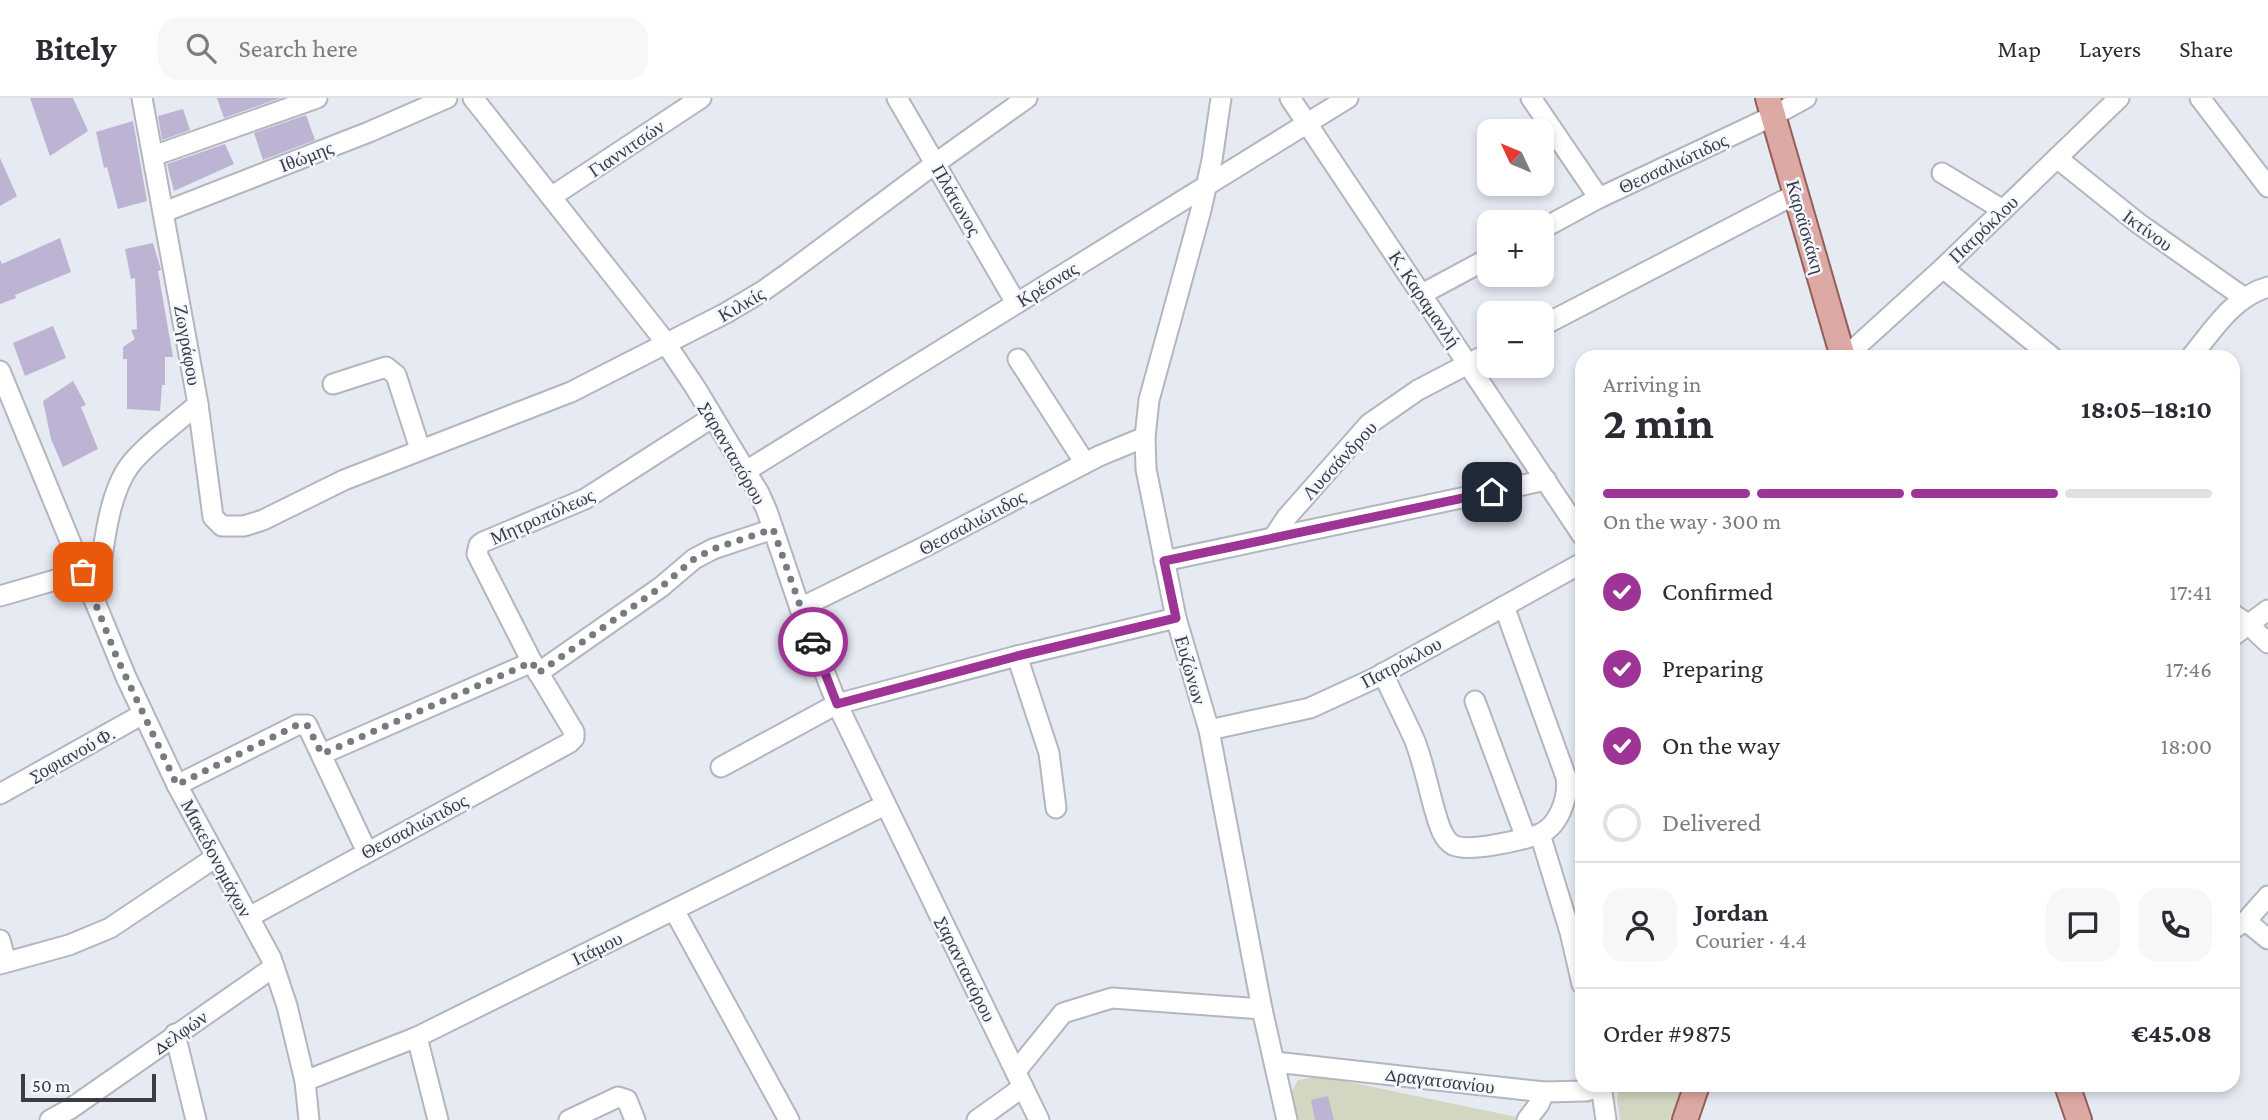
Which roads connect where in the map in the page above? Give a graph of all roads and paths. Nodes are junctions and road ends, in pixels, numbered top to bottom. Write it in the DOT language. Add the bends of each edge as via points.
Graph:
graph roads {
  1 [pos="142,98"];
  2 [pos="317,98"];
  3 [pos="447,98"];
  4 [pos="473,98"];
  5 [pos="897,98"];
  6 [pos="1027,98"];
  7 [pos="1221,98"];
  8 [pos="1290,98"];
  9 [pos="1348,98"];
  10 [pos="1531,98"];
  11 [pos="1806,98"];
  12 [pos="2119,98"];
  13 [pos="697,99"];
  14 [pos="2208,102"];
  15 [pos="1770,107"];
  16 [pos="1307,123"];
  17 [pos="153,156"];
  18 [pos="2057,158"];
  19 [pos="936,163"];
  20 [pos="1942,173"];
  21 [pos="1206,186"];
  22 [pos="2268,187"];
  23 [pos="1796,194"];
  24 [pos="551,197"];
  25 [pos="1599,198"];
  26 [pos="2003,210"];
  27 [pos="164,212"];
  28 [pos="1554,222"];
  29 [pos="1477,264"];
  30 [pos="1943,268"];
  31 [pos="2268,287"];
  32 [pos="1422,294"];
  33 [pos="2243,297"];
  34 [pos="1016,303"];
  35 [pos="1554,320"];
  36 [pos="666,344"];
  37 [pos="1842,350"];
  38 [pos="1852,350"];
  39 [pos="2043,350"];
  40 [pos="2196,350"];
  41 [pos="1018,359"];
  42 [pos="1477,360"];
  43 [pos="1469,364"];
  44 [pos="0,371"];
  45 [pos="333,384"];
  46 [pos="198,404"];
  47 [pos="713,417"];
  48 [pos="1145,437"];
  49 [pos="420,449"];
  50 [pos="1084,463"];
  51 [pos="746,471"];
  52 [pos="1546,480"];
  53 [pos="1575,524"];
  54 [pos="773,529"];
  55 [pos="1273,538"];
  56 [pos="1164,561"];
  57 [pos="1575,567"];
  58 [pos="83,572"];
  59 [pos="0,596"];
  60 [pos="95,602"];
  61 [pos="1504,606"];
  62 [pos="800,608"];
  63 [pos="2268,610"];
  64 [pos="1176,618"];
  65 [pos="2241,631"];
  66 [pos="2268,643"];
  67 [pos="1017,656"];
  68 [pos="535,668"];
  69 [pos="1383,673"];
  70 [pos="1475,701"];
  71 [pos="837,704"];
  72 [pos="144,714"];
  73 [pos="1209,730"];
  74 [pos="575,732"];
  75 [pos="322,754"];
  76 [pos="721,767"];
  77 [pos="177,785"];
  78 [pos="0,794"];
  79 [pos="885,805"];
  80 [pos="1056,808"];
  81 [pos="1533,836"];
  82 [pos="367,852"];
  83 [pos="216,857"];
  84 [pos="2268,896"];
  85 [pos="674,910"];
  86 [pos="249,917"];
  87 [pos="2240,924"];
  88 [pos="2240,925"];
  89 [pos="2268,939"];
  90 [pos="0,940"];
  91 [pos="1575,954"];
  92 [pos="3,963"];
  93 [pos="274,967"];
  94 [pos="1262,1009"];
  95 [pos="176,1034"];
  96 [pos="417,1037"];
  97 [pos="1275,1062"];
  98 [pos="1019,1079"];
  99 [pos="305,1081"];
  100 [pos="1575,1091"];
  101 [pos="1544,1092"];
  102 [pos="1603,1092"];
  103 [pos="1695,1092"];
  104 [pos="2069,1092"];
  105 [pos="54,1119"];
  106 [pos="196,1120"];
  107 [pos="309,1120"];
  108 [pos="438,1120"];
  109 [pos="569,1120"];
  110 [pos="635,1120"];
  111 [pos="789,1120"];
  112 [pos="977,1120"];
  113 [pos="1039,1120"];
  114 [pos="1287,1120"];
  115 [pos="1527,1120"];
  116 [pos="1606,1120"];
  117 [pos="1685,1120"];
  118 [pos="2079,1120"];
  1 -- 17 [label="street, Ζωγράφου"];
  2 -- 17 [label="street"];
  3 -- 27 [label="street, Ιθώμης"];
  4 -- 24 [label="street, Σαρανταπόρου"];
  5 -- 19 [label="street, Πλάτωνος"];
  6 -- 19 [label="street, Κιλκίς"];
  7 -- 21 [label="street, Ευζώνων"];
  8 -- 16 [label="street, Κ. Καραμανλή"];
  9 -- 16 [label="street, Κρέσνας"];
  10 -- 25 [label="street"];
  11 -- 15 [label="street, Θεσσαλιώτιδος"];
  12 -- 18 [label="street, Πατρόκλου"];
  13 -- 24 [label="street, Γιαννιτσών"];
  14 -- 22 [label="street"];
  15 -- 23 [label="main road, Καραϊσκάκη"];
  15 -- 25 [label="street, Θεσσαλιώτιδος"];
  16 -- 21 [label="street, Κρέσνας"];
  16 -- 32 [label="street, Κ. Καραμανλή"];
  17 -- 27 [label="street, Ζωγράφου"];
  18 -- 26 [label="street, Πατρόκλου"];
  18 -- 33 [label="street, Ικτίνου" via="2138,223"];
  19 -- 34 [label="street, Πλάτωνος"];
  19 -- 36 [label="street, Κιλκίς" via="763,291"];
  20 -- 26 [label="street"];
  21 -- 34 [label="street, Κρέσνας"];
  21 -- 48 [label="street, Ευζώνων" via="1149,400"];
  23 -- 35 [label="street"];
  23 -- 37 [label="main road, Καραϊσκάκη"];
  24 -- 36 [label="street, Σαρανταπόρου"];
  25 -- 28 [label="street, Θεσσαλιώτιδος"];
  26 -- 30 [label="street, Πατρόκλου"];
  27 -- 46 [label="street, Ζωγράφου"];
  29 -- 32 [label="street"];
  30 -- 38 [label="street, Πατρόκλου"];
  30 -- 39 [label="street"];
  31 -- 33 [label="street"];
  32 -- 43 [label="street, Κ. Καραμανλή"];
  33 -- 40 [label="street"];
  34 -- 51 [label="street, Κρέσνας"];
  36 -- 47 [label="street, Σαρανταπόρου"];
  36 -- 49 [label="street, Κιλκίς" via="571,392"];
  41 -- 50 [label="street"];
  42 -- 43 [label="street, Λυσσάνδρου"];
  43 -- 52 [label="street, Κ. Καραμανλή"];
  43 -- 55 [label="street, Λυσσάνδρου" via="1408,396 1370,424"];
  44 -- 58 [label="street, Μακεδονομάχων"];
  45 -- 49 [label="street" via="386,367 392,370"];
  46 -- 49 [label="street, Κιλκίς" via="213,517 222,526 263,520"];
  46 -- 60 [label="street, Ζωγράφου" via="122,477 109,520"];
  47 -- 51 [label="street, Σαρανταπόρου"];
  47 -- 68 [label="street, Μητροπόλεως" via="585,499 479,545 477,554"];
  48 -- 50 [label="street, Θεσσαλιώτιδος"];
  48 -- 56 [label="street, Ευζώνων" via="1146,469"];
  50 -- 62 [label="street, Θεσσαλιώτιδος"];
  51 -- 54 [label="street, Σαρανταπόρου"];
  52 -- 53 [label="street, Κ. Καραμανλή"];
  52 -- 55 [label="street"];
  54 -- 62 [label="street, Σαρανταπόρου"];
  54 -- 68 [label="street" via="694,559 661,587"];
  55 -- 56 [label="street"];
  56 -- 64 [label="street, Ευζώνων"];
  57 -- 61 [label="street, Πατρόκλου"];
  58 -- 59 [label="street"];
  58 -- 60 [label="street, Μακεδονομάχων"];
  60 -- 72 [label="street, Μακεδονομάχων"];
  61 -- 69 [label="street, Πατρόκλου"];
  61 -- 81 [label="street" via="1566,777 1566,797 1558,816 1548,830"];
  62 -- 71 [label="street, Σαρανταπόρου"];
  63 -- 65 [label="street"];
  64 -- 67 [label="street"];
  64 -- 73 [label="street, Ευζώνων"];
  65 -- 66 [label="street"];
  67 -- 71 [label="street"];
  67 -- 80 [label="street" via="1049,752"];
  68 -- 74 [label="street, Μητροπόλεως"];
  68 -- 75 [label="street"];
  69 -- 73 [label="street, Πατρόκλου" via="1310,708"];
  69 -- 81 [label="street" via="1415,743 1447,840 1465,848"];
  70 -- 81 [label="street"];
  71 -- 76 [label="street"];
  71 -- 79 [label="street, Σαρανταπόρου"];
  72 -- 77 [label="street, Μακεδονομάχων"];
  72 -- 78 [label="street, Σοφιανού Φ."];
  73 -- 94 [label="street, Ευζώνων"];
  74 -- 82 [label="street, Θεσσαλιώτιδος" via="569,743"];
  75 -- 77 [label="street" via="307,725 297,725"];
  75 -- 82 [label="street"];
  77 -- 83 [label="street, Μακεδονομάχων"];
  79 -- 85 [label="street, Ιτάμου"];
  79 -- 98 [label="street, Σαρανταπόρου"];
  81 -- 91 [label="street"];
  82 -- 86 [label="street, Θεσσαλιώτιδος"];
  83 -- 86 [label="street, Μακεδονομάχων"];
  83 -- 92 [label="street" via="110,928"];
  84 -- 87 [label="street"];
  85 -- 96 [label="street, Ιτάμου"];
  85 -- 111 [label="street"];
  86 -- 93 [label="street, Μακεδονομάχων"];
  88 -- 89 [label="street"];
  90 -- 92 [label="street"];
  93 -- 95 [label="street, Δελφών"];
  93 -- 99 [label="street, Μακεδονομάχων"];
  94 -- 97 [label="street, Ευζώνων"];
  94 -- 98 [label="street" via="1112,998 1063,1013"];
  95 -- 105 [label="street, Δελφών"];
  95 -- 106 [label="street"];
  96 -- 99 [label="street, Ιτάμου"];
  96 -- 108 [label="street"];
  97 -- 101 [label="street, Δραγατσανίου"];
  97 -- 114 [label="street, Ευζώνων"];
  98 -- 112 [label="street"];
  98 -- 113 [label="street, Σαρανταπόρου"];
  99 -- 107 [label="street, Μακεδονομάχων"];
  100 -- 101 [label="street, Δραγατσανίου"];
  101 -- 115 [label="street"];
  102 -- 116 [label="street"];
  103 -- 117 [label="main road"];
  104 -- 118 [label="main road"];
  109 -- 110 [label="street" via="618,1097 627,1100"];
}
